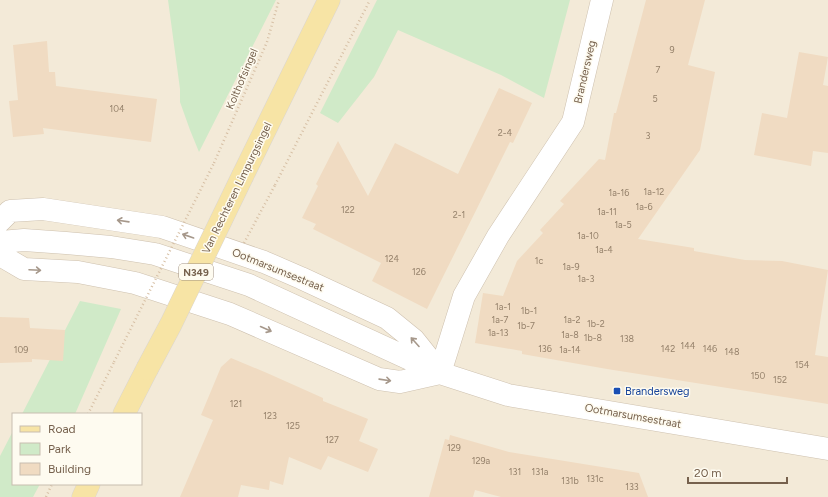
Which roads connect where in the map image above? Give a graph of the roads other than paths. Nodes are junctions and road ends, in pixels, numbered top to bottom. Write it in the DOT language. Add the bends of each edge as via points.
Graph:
graph roads {
  1 [pos="318,0"];
  2 [pos="329,0"];
  3 [pos="602,0"];
  4 [pos="295,68"];
  5 [pos="0,221"];
  6 [pos="0,242"];
  7 [pos="0,255"];
  8 [pos="440,373"];
  9 [pos="125,413"];
  10 [pos="828,449"];
  11 [pos="89,485"];
  12 [pos="83,497"];
  1 -- 4 [label="main road, Van Rechteren Limpurgsingel / N349"];
  2 -- 4 [label="main road, Van Rechteren Limpurgsingel / N349"];
  3 -- 8 [label="street, Brandersweg" via="573,122 498,236 464,296"];
  4 -- 9 [label="main road, Van Rechteren Limpurgsingel / N349, bridge" via="171,324"];
  8 -- 5 [label="street, Ootmarsumsestraat, one-way" via="414,340 386,318 264,262 162,226 43,208 10,211"];
  6 -- 8 [label="street, Ootmarsumsestraat" via="24,240 111,247 155,254 249,285"];
  7 -- 8 [label="street, one-way" via="24,269 78,272 135,283 230,314 379,379 400,382"];
  8 -- 10 [label="street, Ootmarsumsestraat" via="508,395"];
  11 -- 12 [label="main road"];
}
